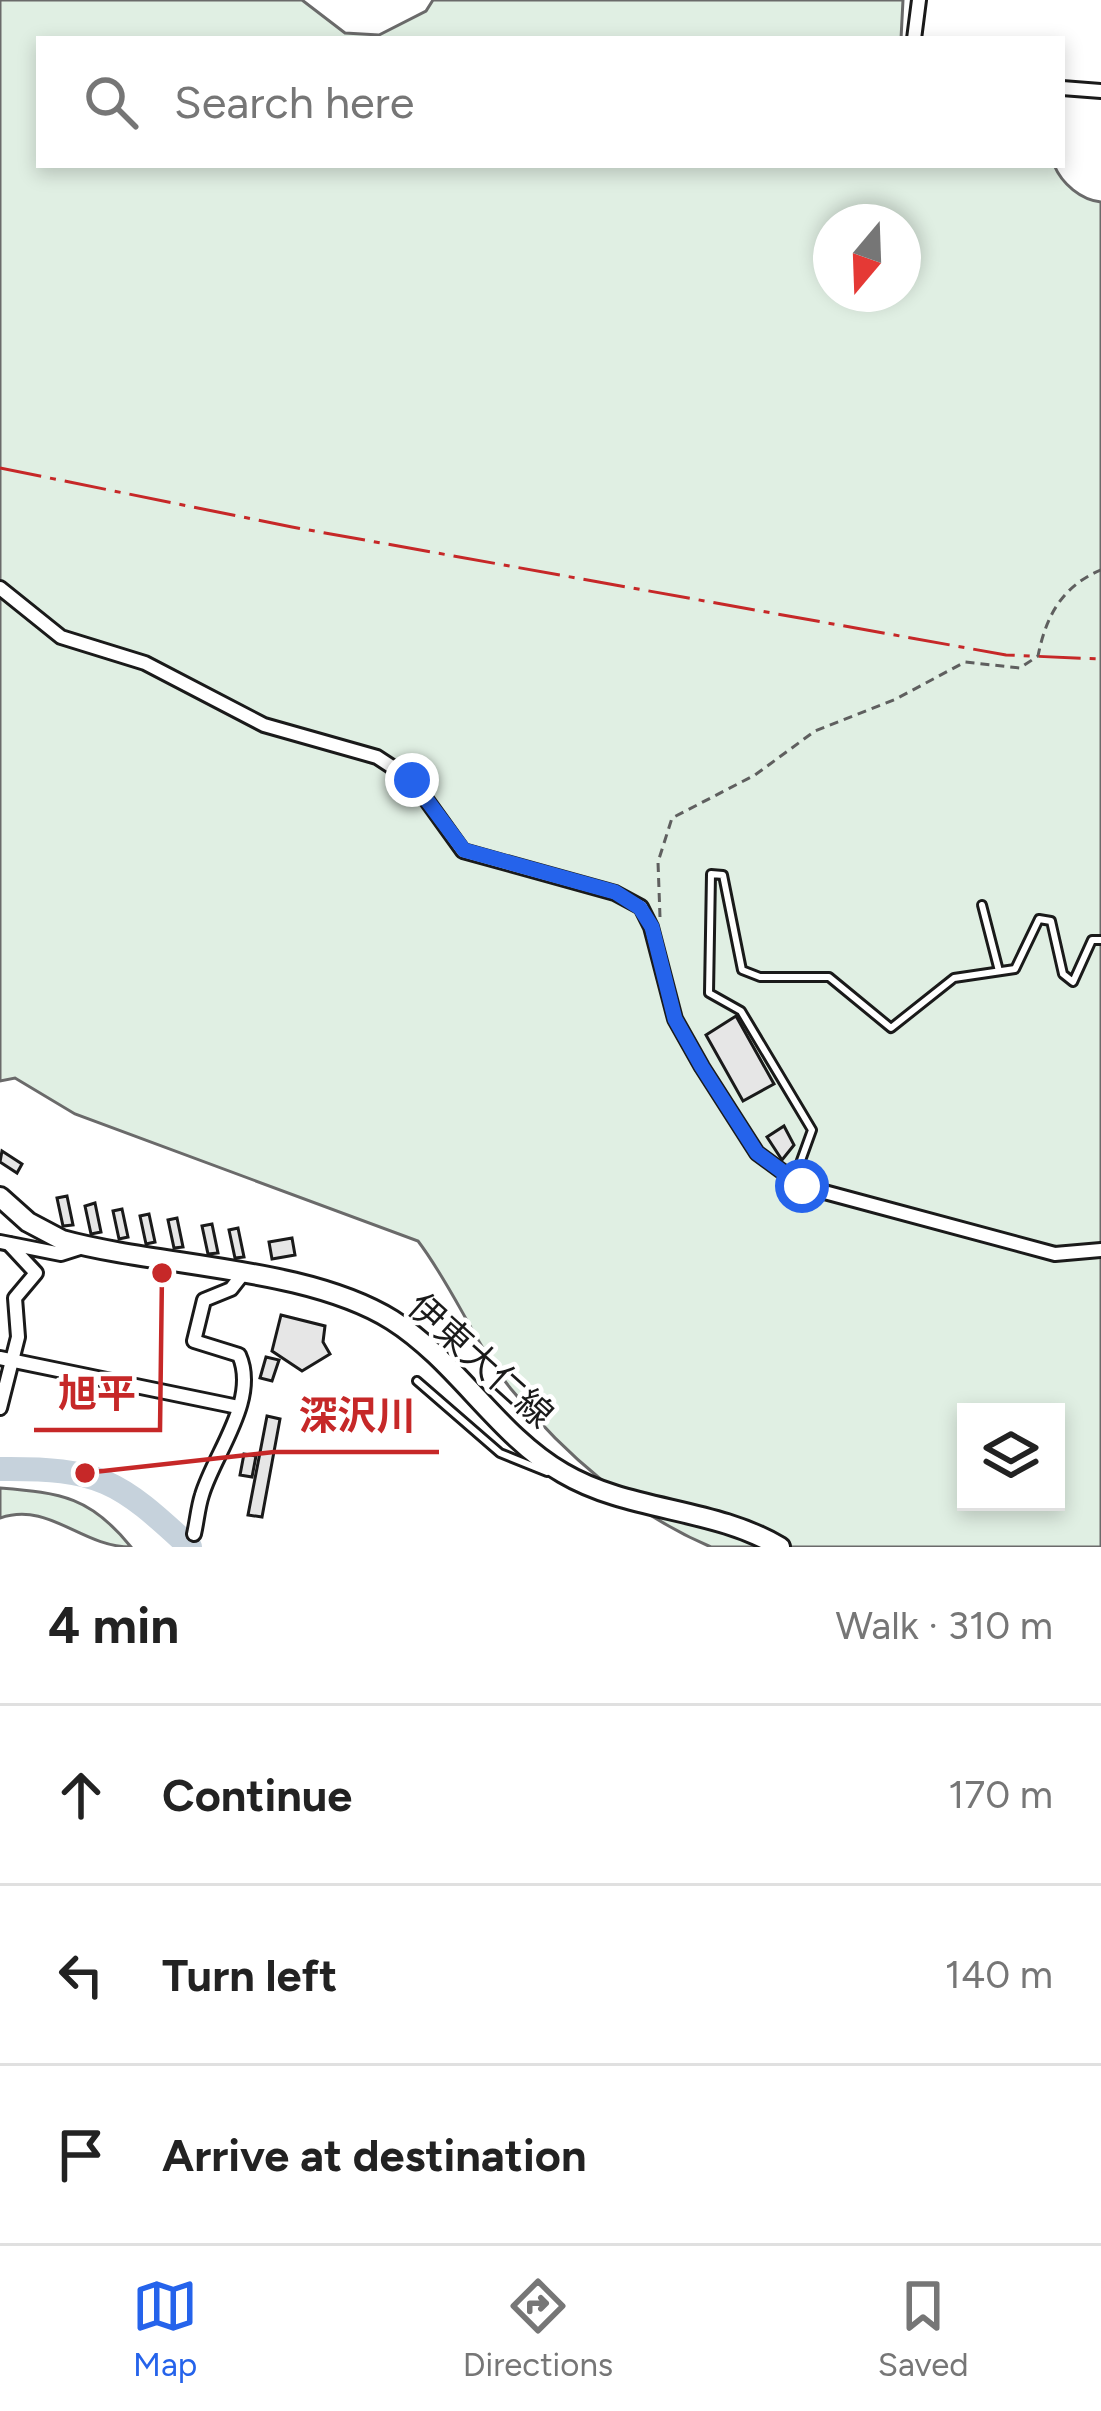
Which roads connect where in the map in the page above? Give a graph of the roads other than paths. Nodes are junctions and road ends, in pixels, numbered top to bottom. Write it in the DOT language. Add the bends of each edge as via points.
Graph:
graph roads {
  1 [pos="919,0"];
  2 [pos="914,36"];
  3 [pos="1065,88"];
  4 [pos="1101,91"];
  5 [pos="0,588"];
  6 [pos="982,905"];
  7 [pos="1101,940"];
  8 [pos="999,971"];
  9 [pos="794,1180"];
  10 [pos="0,1197"];
  11 [pos="5,1243"];
  12 [pos="84,1246"];
  13 [pos="1101,1250"];
  14 [pos="242,1275"];
  15 [pos="6,1359"];
  16 [pos="417,1382"];
  17 [pos="238,1407"];
  18 [pos="0,1408"];
  19 [pos="568,1476"];
  20 [pos="194,1534"];
  21 [pos="780,1547"];
  1 -- 2 [label="street"];
  3 -- 4 [label="street"];
  5 -- 9 [label="street" via="61,637 145,663 264,725 377,757 412,780 464,850 615,892 640,908 675,1019 702,1067 757,1153"];
  6 -- 8 [label="lane"];
  7 -- 8 [label="lane" via="1091,940 1072,982 1051,921 1039,919 1016,969"];
  8 -- 9 [label="lane" via="954,978 891,1028 830,977 742,970 723,875 711,874 709,993 741,1011 812,1130"];
  9 -- 13 [label="street" via="1055,1254"];
  10 -- 12 [label="main road, 伊東大仁線" via="44,1232"];
  11 -- 12 [label="street" via="61,1254"];
  11 -- 15 [label="street" via="36,1273 15,1298"];
  12 -- 14 [label="main road, 伊東大仁線"];
  14 -- 17 [label="street" via="204,1300 194,1341 242,1359"];
  14 -- 19 [label="main road, 伊東大仁線" via="346,1299 388,1318"];
  15 -- 17 [label="street"];
  15 -- 18 [label="street"];
  16 -- 19 [label="lane" via="513,1462"];
  17 -- 20 [label="street"];
  19 -- 21 [label="main road, 伊東大仁線"];
}
